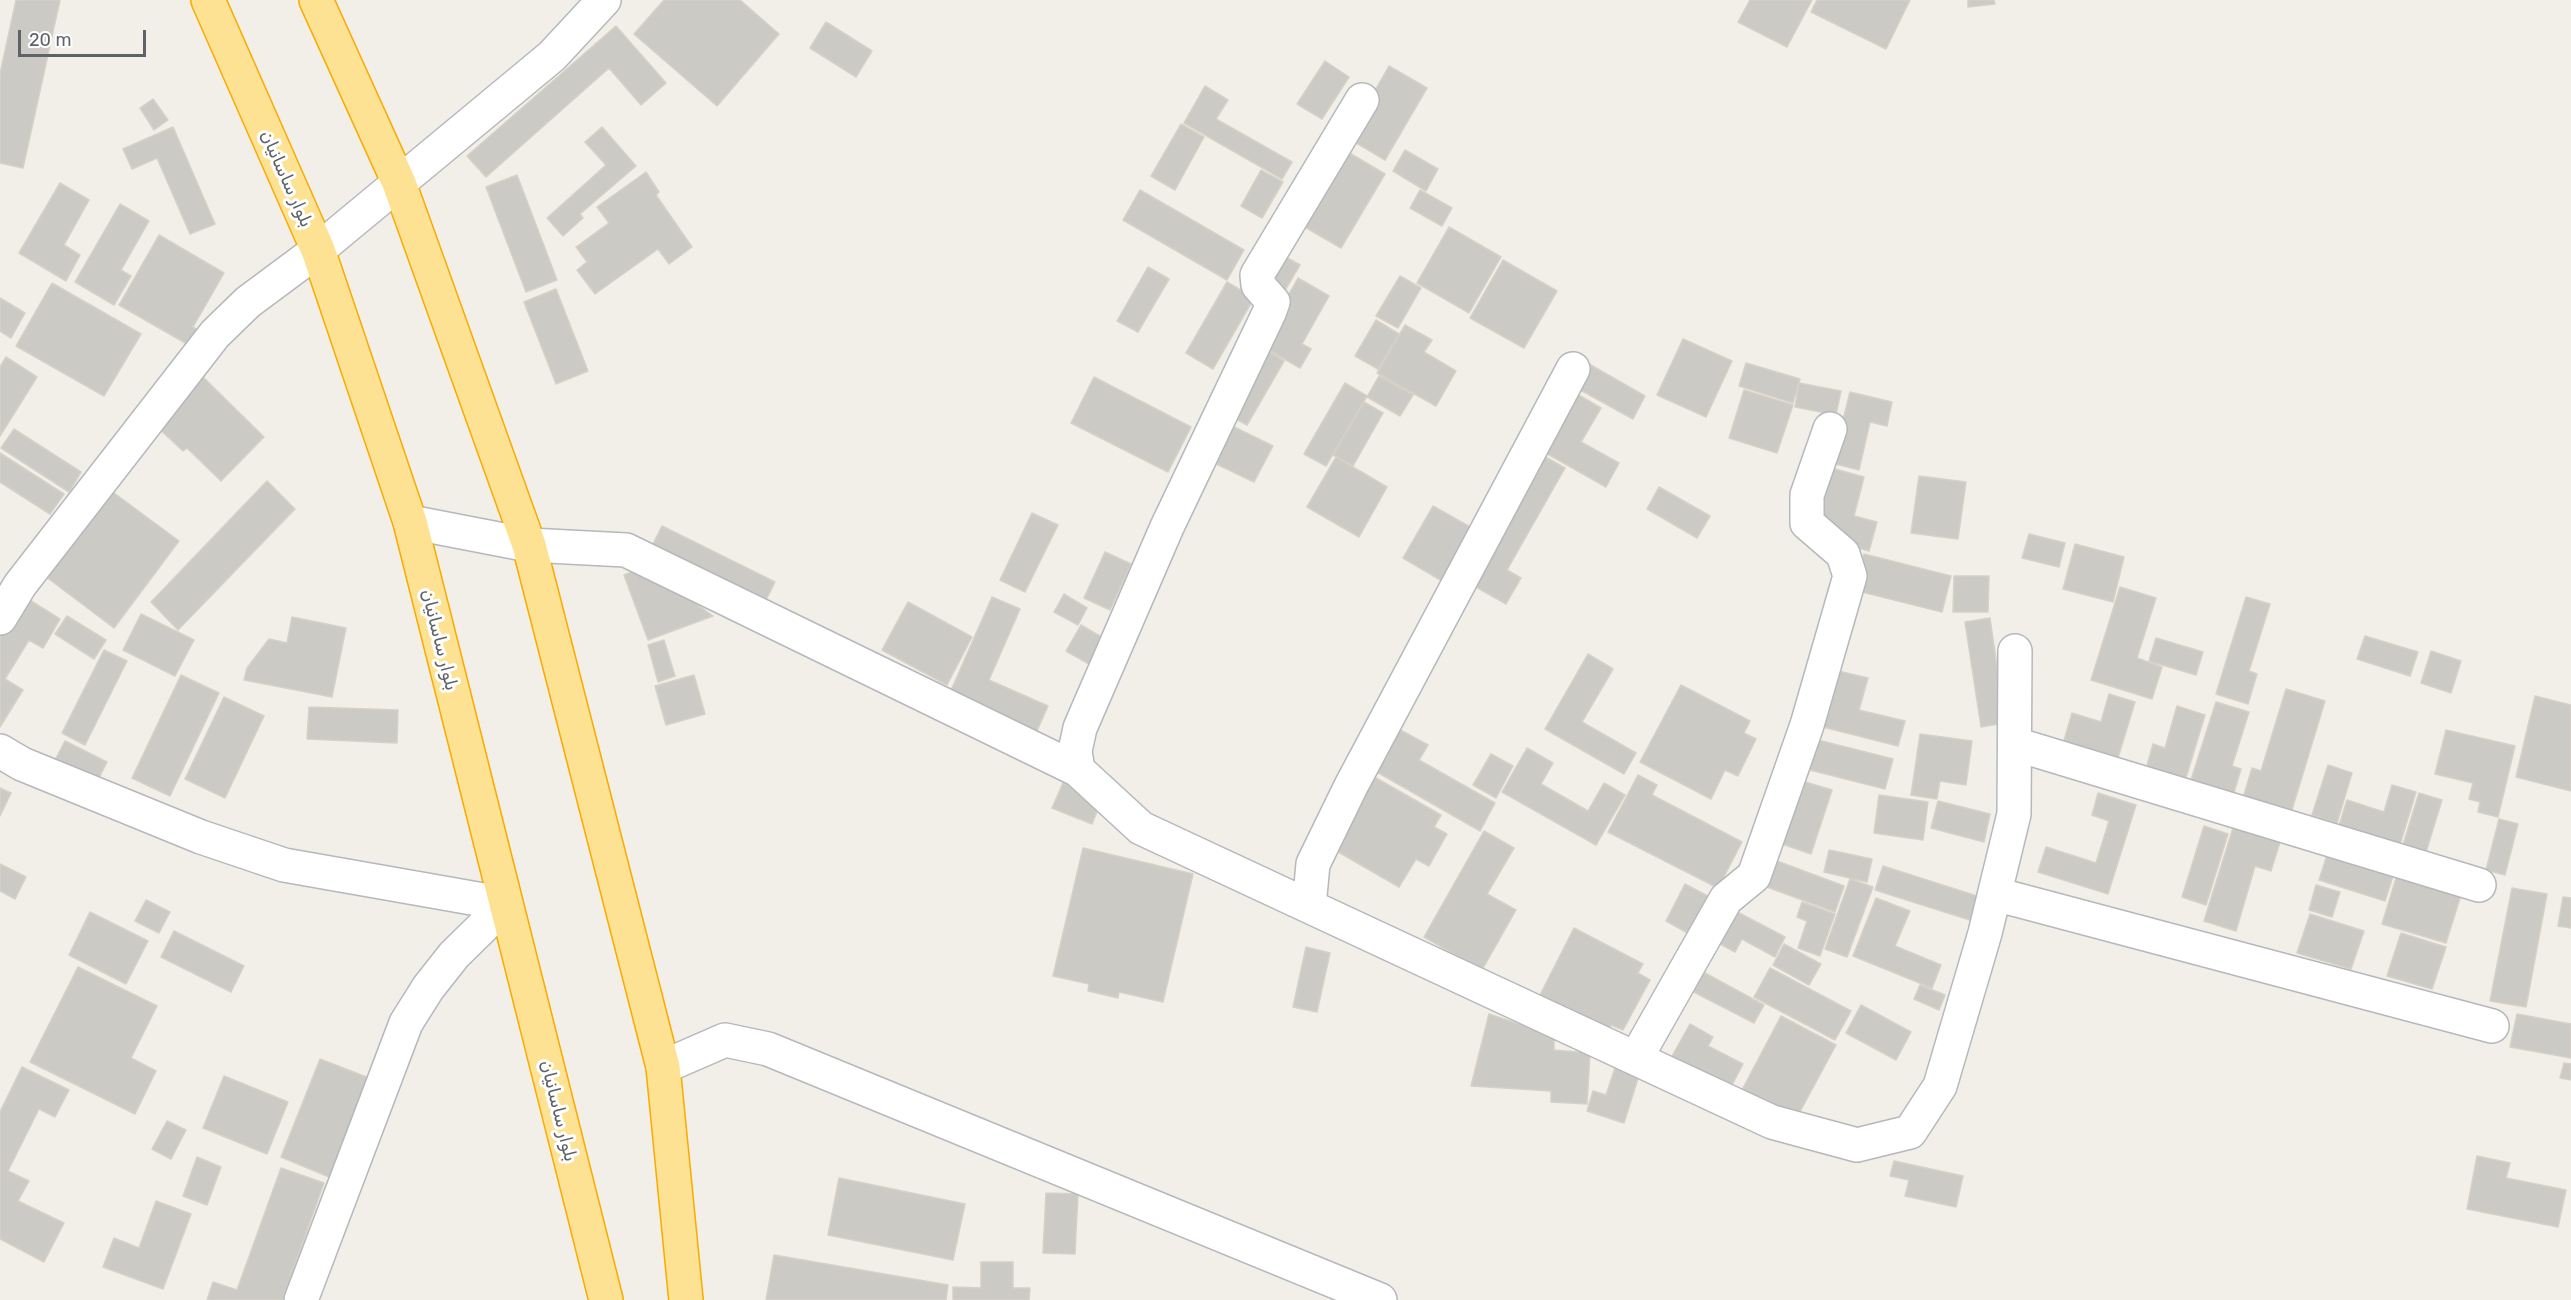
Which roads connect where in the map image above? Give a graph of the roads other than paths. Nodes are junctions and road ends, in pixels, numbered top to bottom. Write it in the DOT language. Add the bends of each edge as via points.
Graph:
graph roads {
  1 [pos="208,0"];
  2 [pos="316,0"];
  3 [pos="604,0"];
  4 [pos="1362,100"];
  5 [pos="399,183"];
  6 [pos="318,250"];
  7 [pos="1573,369"];
  8 [pos="1830,429"];
  9 [pos="410,522"];
  10 [pos="529,545"];
  11 [pos="0,618"];
  12 [pos="2015,651"];
  13 [pos="2014,744"];
  14 [pos="0,751"];
  15 [pos="1078,770"];
  16 [pos="2479,885"];
  17 [pos="1995,894"];
  18 [pos="506,904"];
  19 [pos="1309,906"];
  20 [pos="2492,1026"];
  21 [pos="1636,1058"];
  22 [pos="663,1068"];
  23 [pos="302,1300"];
  24 [pos="606,1300"];
  25 [pos="686,1300"];
  26 [pos="1380,1300"];
  1 -- 6 [label="highway, بلوار ساسانیان"];
  2 -- 5 [label="highway"];
  3 -- 5 [label="street" via="552,56"];
  4 -- 15 [label="street" via="1257,274 1258,285 1273,302 1167,527 1080,728 1075,751"];
  5 -- 6 [label="street"];
  5 -- 10 [label="highway"];
  6 -- 9 [label="highway, بلوار ساسانیان"];
  6 -- 11 [label="street" via="248,302 215,334 21,585"];
  7 -- 19 [label="street" via="1346,795 1313,864"];
  8 -- 21 [label="street" via="1808,495 1807,523 1843,554 1850,576 1807,724 1755,876 1726,899"];
  9 -- 10 [label="street"];
  9 -- 18 [label="highway, بلوار ساسانیان"];
  10 -- 15 [label="street" via="626,550"];
  10 -- 22 [label="highway"];
  12 -- 13 [label="street"];
  13 -- 16 [label="street"];
  13 -- 17 [label="street" via="2014,814"];
  14 -- 18 [label="street" via="22,764 201,837 284,865"];
  15 -- 19 [label="street" via="1141,828"];
  17 -- 20 [label="street"];
  17 -- 21 [label="street" via="1941,1086 1910,1132 1857,1146 1772,1122"];
  18 -- 23 [label="street" via="454,955 406,1023"];
  18 -- 24 [label="highway, بلوار ساسانیان"];
  19 -- 21 [label="street"];
  22 -- 25 [label="highway"];
  22 -- 26 [label="street" via="725,1040 768,1048"];
}
